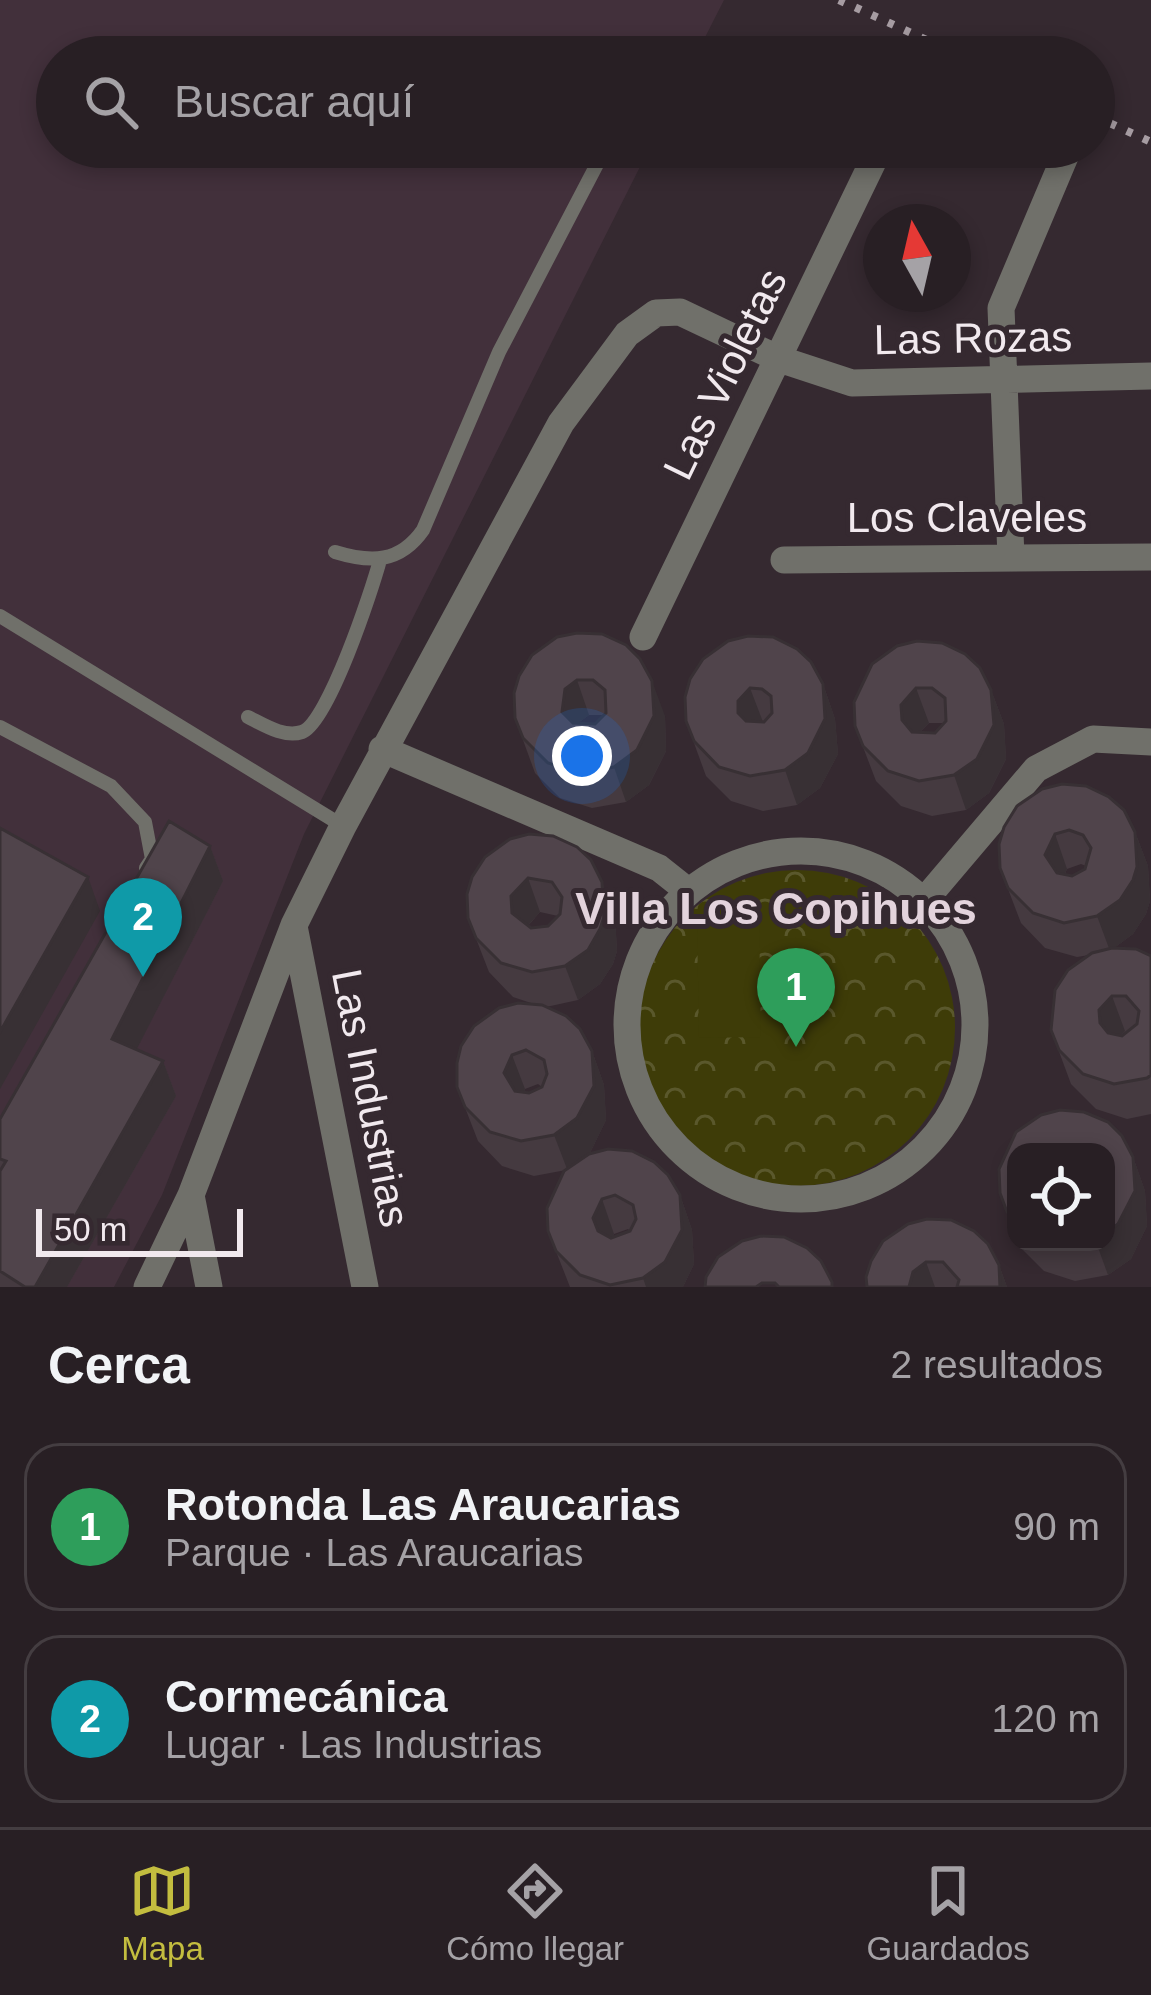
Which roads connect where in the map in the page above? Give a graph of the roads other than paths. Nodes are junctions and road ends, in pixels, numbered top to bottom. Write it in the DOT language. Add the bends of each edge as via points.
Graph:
graph roads {
  1 [pos="595,168"];
  2 [pos="870,168"];
  3 [pos="1060,168"];
  4 [pos="668,310"];
  5 [pos="779,359"];
  6 [pos="1151,376"];
  7 [pos="1006,380"];
  8 [pos="335,552"];
  9 [pos="1011,557"];
  10 [pos="1151,557"];
  11 [pos="380,560"];
  12 [pos="784,560"];
  13 [pos="0,616"];
  14 [pos="644,637"];
  15 [pos="248,717"];
  16 [pos="0,727"];
  17 [pos="1151,742"];
  18 [pos="382,749"];
  19 [pos="344,826"];
  20 [pos="134,888"];
  21 [pos="688,891"];
  22 [pos="924,901"];
  23 [pos="294,925"];
  24 [pos="191,1195"];
  25 [pos="146,1287"];
  26 [pos="209,1287"];
  27 [pos="365,1287"];
  1 -- 11 [label="lane" via="508,334 423,530 404,552"];
  2 -- 5 [label="street, Las Violetas"];
  3 -- 7 [label="street" via="1000,308"];
  4 -- 5 [label="street, Las Rozas"];
  4 -- 18 [label="street, Las Industrias" via="627,334 561,423"];
  5 -- 7 [label="street, Las Rozas" via="852,383"];
  5 -- 14 [label="street, Las Violetas"];
  6 -- 7 [label="street, Las Rozas"];
  7 -- 9 [label="street"];
  8 -- 11 [label="lane"];
  9 -- 10 [label="street, Los Claveles"];
  9 -- 12 [label="street, Los Claveles"];
  11 -- 15 [label="lane" via="316,722 291,734"];
  13 -- 19 [label="lane"];
  16 -- 20 [label="lane" via="111,786 145,822 152,859"];
  17 -- 22 [label="street" via="1093,739 1036,769"];
  18 -- 19 [label="street, Las Industrias"];
  18 -- 21 [label="street" via="659,868"];
  19 -- 23 [label="street, Las Industrias"];
  21 -- 22 [label="street" via="766,854 808,851 890,875"];
  21 -- 22 [label="street" via="656,928 634,972 626,1021 631,1069 650,1114 681,1153 722,1180 768,1196 818,1198 866,1186 908,1162 943,1127 966,1083 975,1035 971,986 954,940"];
  23 -- 24 [label="street, Las Industrias"];
  23 -- 27 [label="street, Las Industrias"];
  24 -- 25 [label="street, Las Industrias"];
  24 -- 26 [label="street"];
}
